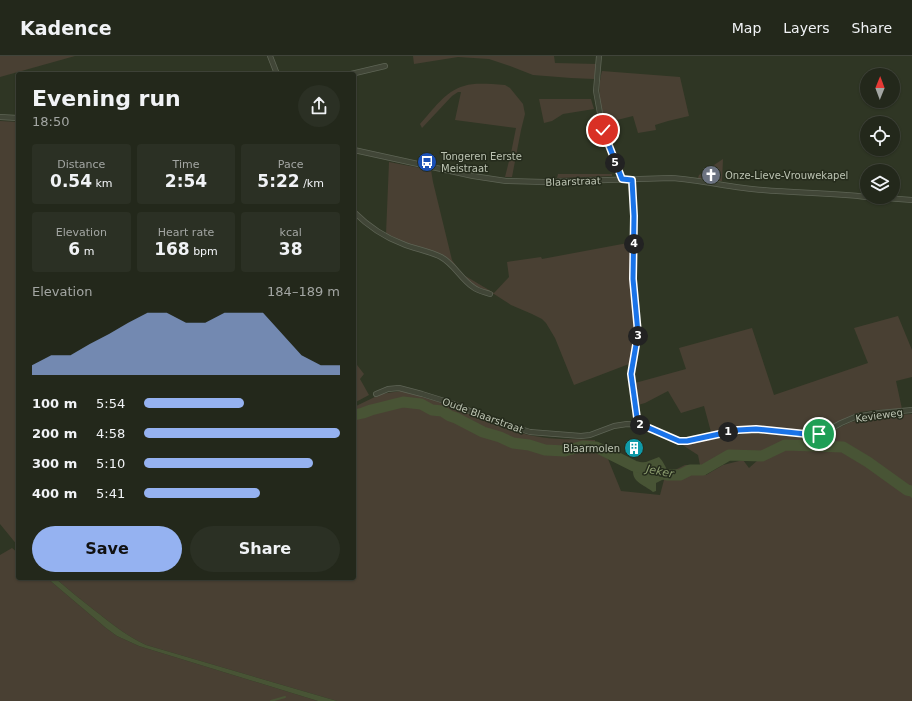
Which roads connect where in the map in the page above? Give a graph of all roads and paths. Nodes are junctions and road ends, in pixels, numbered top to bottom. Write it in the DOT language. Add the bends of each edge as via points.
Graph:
graph roads {
  1 [pos="270,56"];
  2 [pos="599,56"];
  3 [pos="385,66"];
  4 [pos="276,72"];
  5 [pos="356,73"];
  6 [pos="0,117"];
  7 [pos="16,118"];
  8 [pos="356,150"];
  9 [pos="622,179"];
  10 [pos="632,180"];
  11 [pos="860,196"];
  12 [pos="900,199"];
  13 [pos="912,200"];
  14 [pos="356,214"];
  15 [pos="490,294"];
  16 [pos="376,394"];
  17 [pos="912,410"];
  18 [pos="638,425"];
  1 -- 4 [label="street"];
  2 -- 9 [label="street" via="596,91 598,107 603,130"];
  3 -- 5 [label="street"];
  6 -- 7 [label="street"];
  8 -- 9 [label="street, Blaarstraat" via="506,181"];
  9 -- 10 [label="street, Blaarstraat"];
  10 -- 11 [label="street, Blaarstraat" via="671,178 762,190"];
  10 -- 18 [label="street" via="633,279 638,333 631,374"];
  12 -- 13 [label="street"];
  14 -- 15 [label="street" via="377,232 441,257 471,286"];
  16 -- 18 [label="street, Oude Blaarstraat" via="399,388 451,403 530,432 590,436 614,426"];
  17 -- 18 [label="street, Kevieweg" via="856,417 819,434 756,429 679,441"];
}
